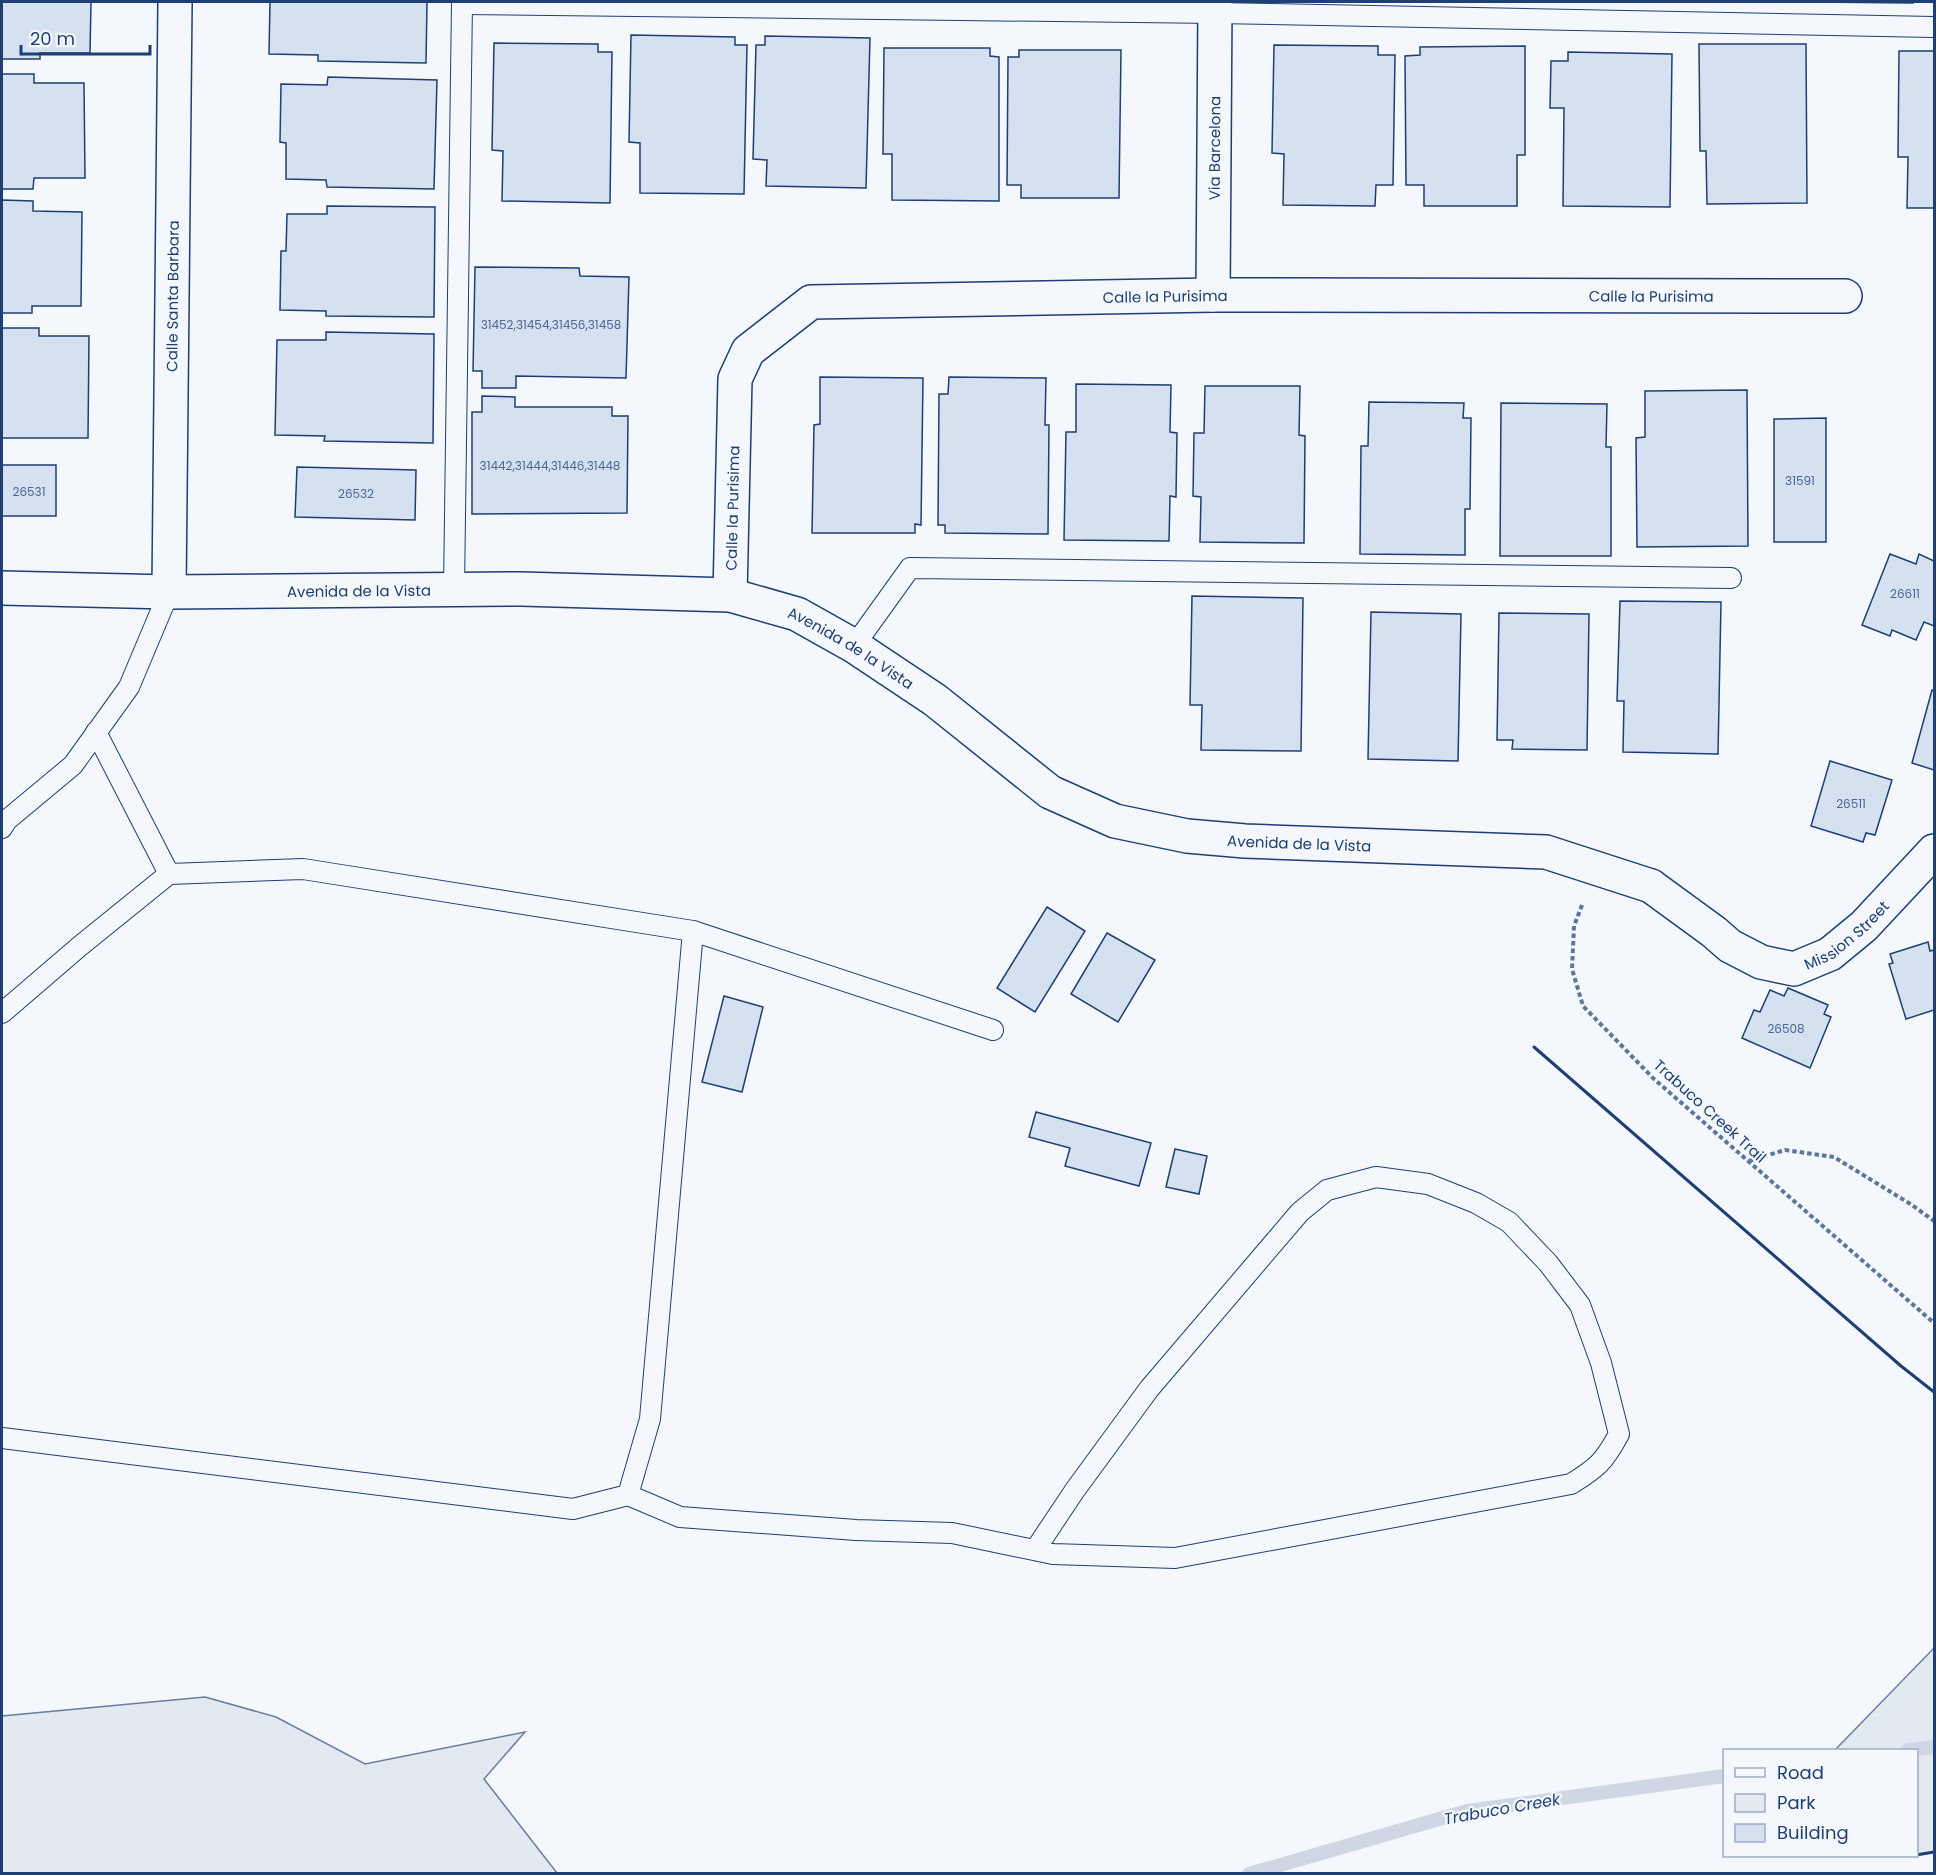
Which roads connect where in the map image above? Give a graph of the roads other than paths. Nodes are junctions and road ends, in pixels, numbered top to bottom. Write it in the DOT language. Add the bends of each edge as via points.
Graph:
graph roads {
  1 [pos="175,2"];
  2 [pos="462,3"];
  3 [pos="1215,7"];
  4 [pos="1935,27"];
  5 [pos="1213,295"];
  6 [pos="1845,296"];
  7 [pos="1731,578"];
  8 [pos="2,588"];
  9 [pos="454,589"];
  10 [pos="169,592"];
  11 [pos="730,595"];
  12 [pos="854,646"];
  13 [pos="96,732"];
  14 [pos="2,828"];
  15 [pos="1935,851"];
  16 [pos="169,874"];
  17 [pos="1651,886"];
  18 [pos="693,931"];
  19 [pos="2,1013"];
  20 [pos="993,1030"];
  21 [pos="2,1438"];
  22 [pos="628,1495"];
  23 [pos="1035,1550"];
  1 -- 10 [label="street, Calle Santa Barbara"];
  2 -- 3 [label="lane"];
  2 -- 9 [label="lane"];
  3 -- 4 [label="lane"];
  3 -- 5 [label="street, Via Barcelona"];
  5 -- 6 [label="street, Calle la Purisima"];
  5 -- 11 [label="street, Calle la Purisima" via="811,302 748,351 735,379"];
  7 -- 12 [label="lane" via="910,568"];
  8 -- 10 [label="street, Avenida de la Vista"];
  9 -- 10 [label="street, Avenida de la Vista"];
  9 -- 11 [label="street, Avenida de la Vista"];
  10 -- 13 [label="lane" via="129,687"];
  11 -- 12 [label="street, Avenida de la Vista" via="797,614"];
  12 -- 17 [label="street, Avenida de la Vista" via="935,700 1050,792 1115,821 1187,836 1245,841 1546,852"];
  13 -- 14 [label="lane" via="73,765"];
  13 -- 16 [label="lane"];
  15 -- 17 [label="street, Mission Street" via="1856,933 1830,954 1794,969 1761,962 1730,946"];
  16 -- 18 [label="lane" via="303,869"];
  16 -- 19 [label="lane"];
  18 -- 20 [label="lane"];
  18 -- 22 [label="lane" via="650,1419"];
  21 -- 22 [label="lane" via="573,1509"];
  22 -- 23 [label="lane" via="680,1517 951,1533"];
  23 -- 23 [label="lane" via="1175,1558 1571,1484 1596,1469 1619,1434 1601,1364 1580,1305 1509,1222 1476,1203 1428,1184 1376,1177 1326,1190 1300,1212 1149,1389"];
}
